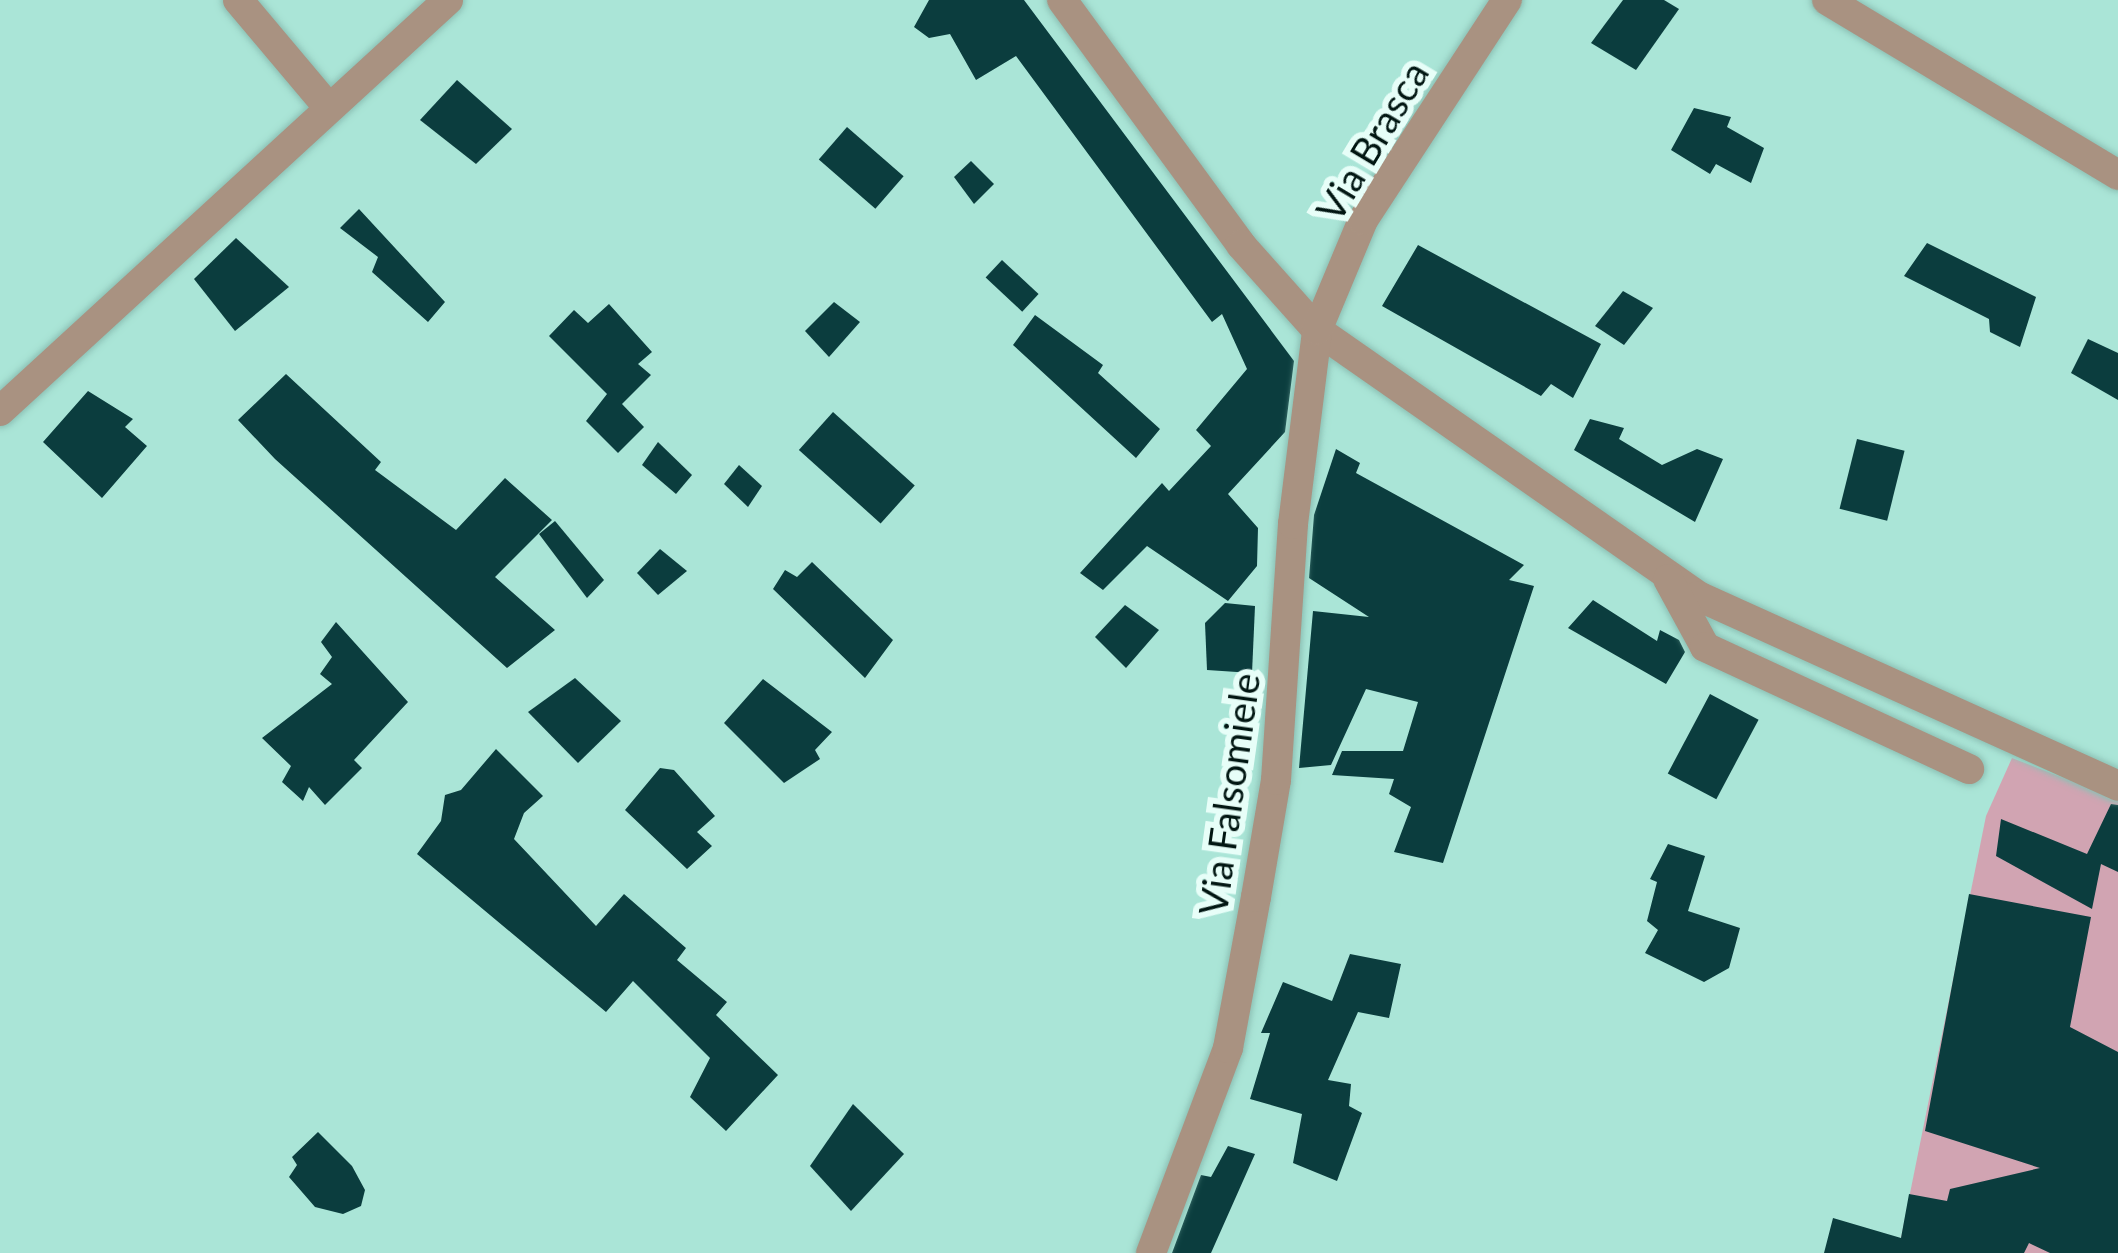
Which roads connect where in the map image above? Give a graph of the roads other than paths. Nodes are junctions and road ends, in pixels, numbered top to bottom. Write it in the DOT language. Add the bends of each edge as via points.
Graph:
graph roads {
  1 [pos="238,0"];
  2 [pos="448,0"];
  3 [pos="1062,0"];
  4 [pos="1507,0"];
  5 [pos="1827,0"];
  6 [pos="328,107"];
  7 [pos="2118,175"];
  8 [pos="1318,331"];
  9 [pos="0,411"];
  10 [pos="1665,574"];
  11 [pos="1969,770"];
  12 [pos="2118,786"];
  13 [pos="1151,1253"];
  1 -- 6 [label="street"];
  2 -- 6 [label="street"];
  3 -- 8 [label="street" via="1241,245"];
  4 -- 8 [label="street, Via Brasca" via="1363,220"];
  5 -- 7 [label="street"];
  6 -- 9 [label="street"];
  8 -- 10 [label="street"];
  8 -- 13 [label="street, Via Falsomiele" via="1292,524 1276,780 1256,897 1228,1048"];
  10 -- 11 [label="street" via="1706,647"];
  10 -- 12 [label="street" via="1934,707"];
}
